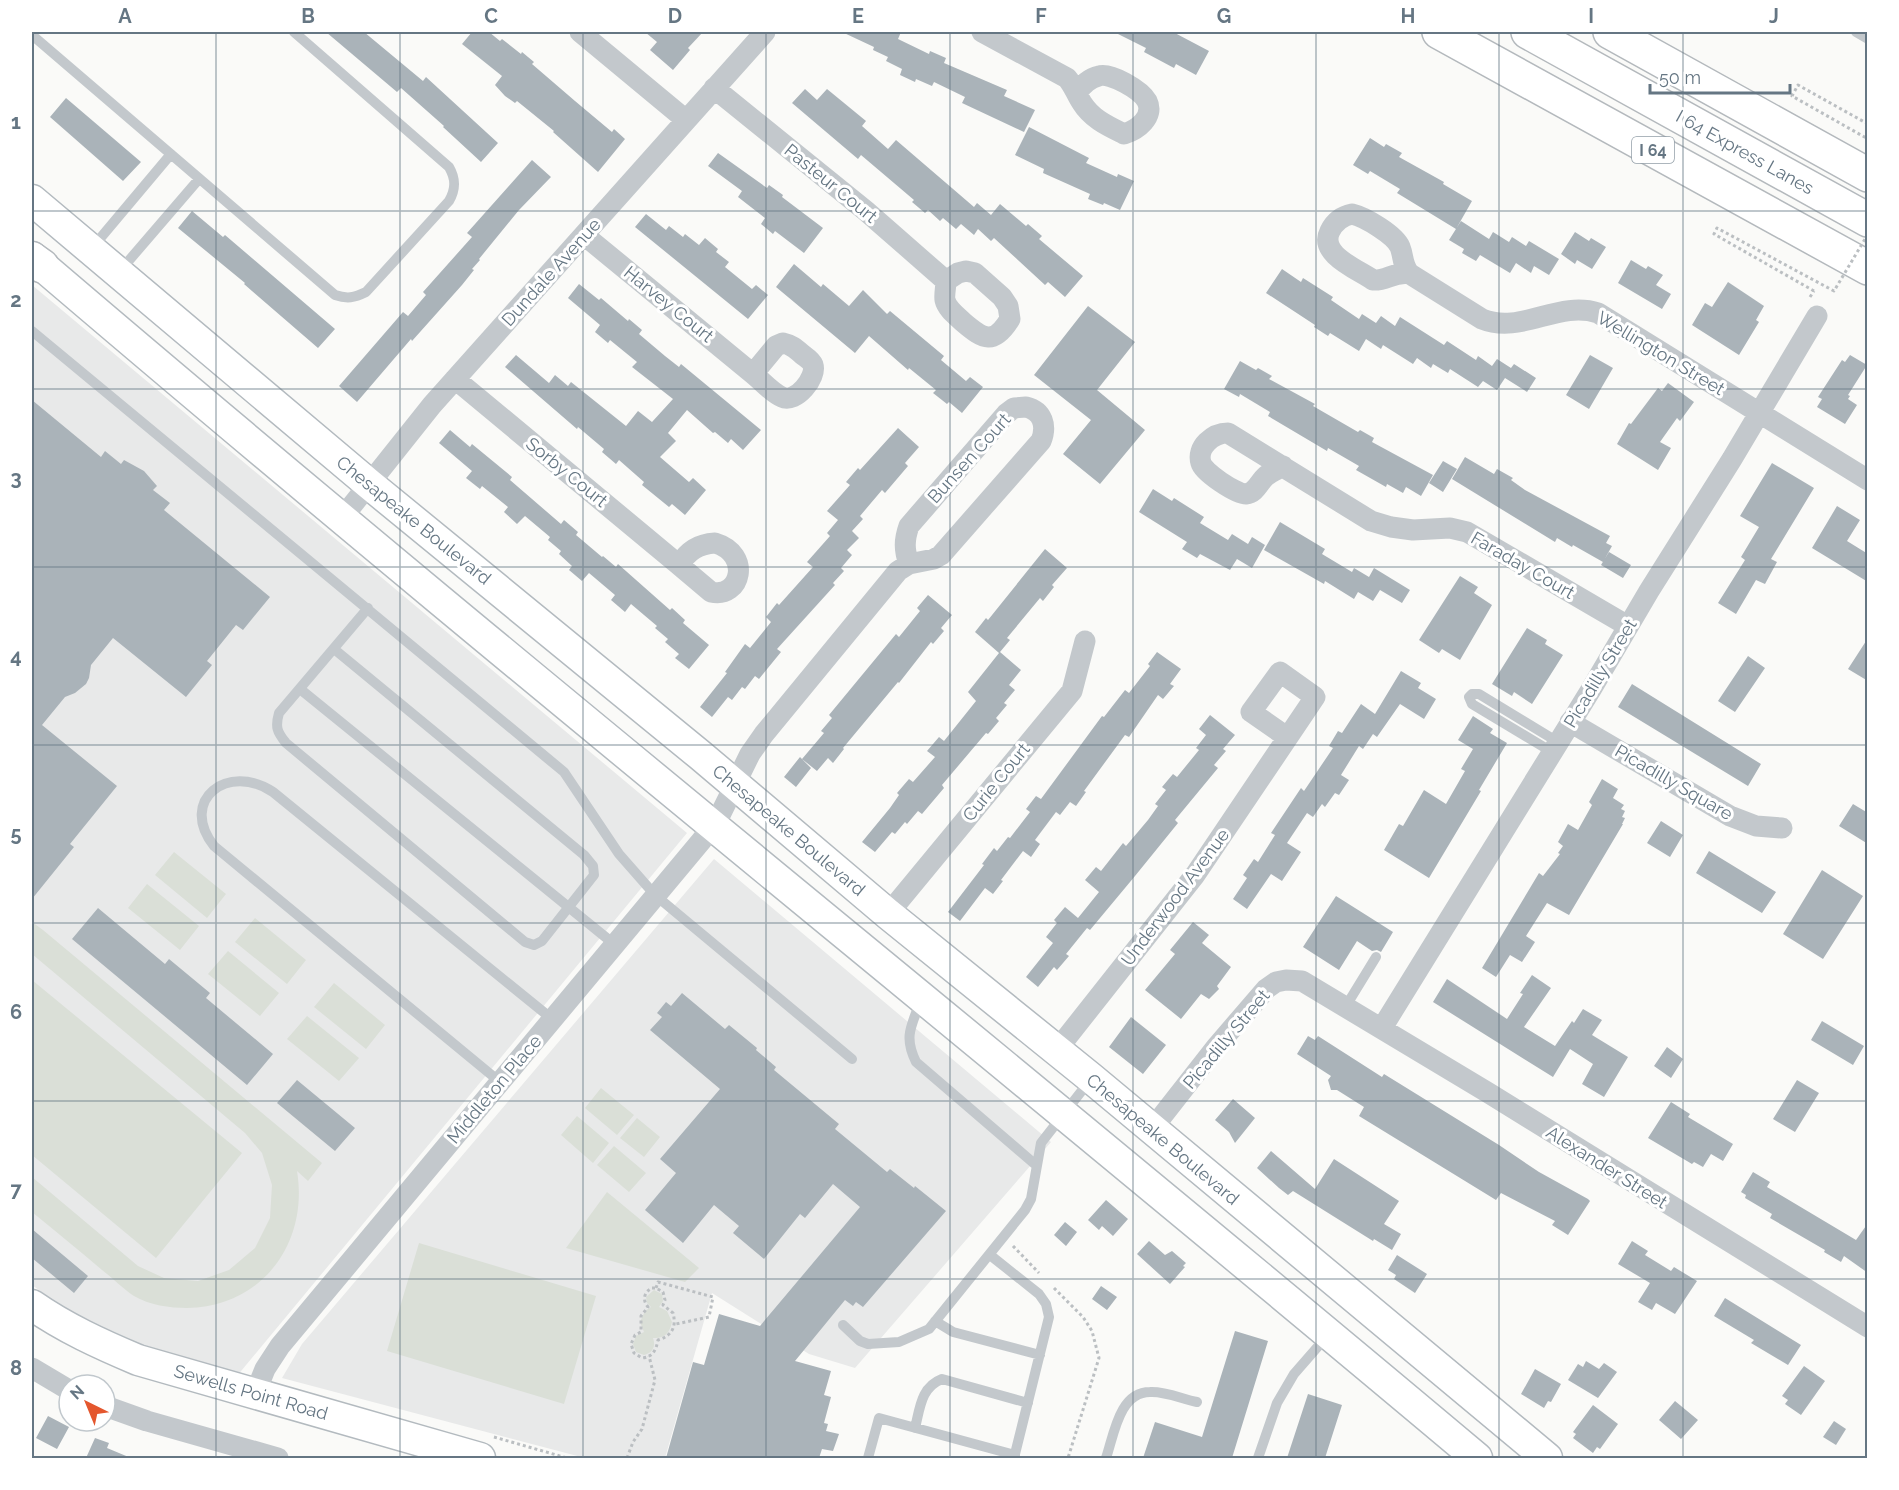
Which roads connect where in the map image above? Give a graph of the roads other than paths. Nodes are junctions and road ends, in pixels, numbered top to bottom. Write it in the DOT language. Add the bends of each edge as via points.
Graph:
graph roads {
  1 [pos="294,32"];
  2 [pos="580,32"];
  3 [pos="765,32"];
  4 [pos="982,32"];
  5 [pos="1439,32"];
  6 [pos="1528,32"];
  7 [pos="1610,32"];
  8 [pos="1856,32"];
  9 [pos="32,35"];
  10 [pos="1868,39"];
  11 [pos="714,88"];
  12 [pos="1077,92"];
  13 [pos="686,120"];
  14 [pos="171,154"];
  15 [pos="1868,174"];
  16 [pos="199,179"];
  17 [pos="32,200"];
  18 [pos="1868,220"];
  19 [pos="584,235"];
  20 [pos="91,250"];
  21 [pos="35,261"];
  22 [pos="1868,268"];
  23 [pos="118,273"];
  24 [pos="1410,274"];
  25 [pos="946,281"];
  26 [pos="1817,316"];
  27 [pos="32,331"];
  28 [pos="753,374"];
  29 [pos="455,379"];
  30 [pos="1759,414"];
  31 [pos="1283,466"];
  32 [pos="1868,480"];
  33 [pos="369,484"];
  34 [pos="342,518"];
  35 [pos="909,564"];
  36 [pos="679,565"];
  37 [pos="368,608"];
  38 [pos="1628,626"];
  39 [pos="1085,641"];
  40 [pos="334,650"];
  41 [pos="300,689"];
  42 [pos="1570,722"];
  43 [pos="1287,737"];
  44 [pos="1555,747"];
  45 [pos="736,785"];
  46 [pos="713,825"];
  47 [pos="1782,828"];
  48 [pos="655,895"];
  49 [pos="569,907"];
  50 [pos="888,914"];
  51 [pos="614,944"];
  52 [pos="1377,957"];
  53 [pos="922,997"];
  54 [pos="1346,1006"];
  55 [pos="552,1019"];
  56 [pos="1382,1028"];
  57 [pos="1056,1051"];
  58 [pos="852,1059"];
  59 [pos="1091,1078"];
  60 [pos="500,1082"];
  61 [pos="1064,1113"];
  62 [pos="1152,1129"];
  63 [pos="1037,1166"];
  64 [pos="990,1255"];
  65 [pos="32,1305"];
  66 [pos="935,1321"];
  67 [pos="843,1325"];
  68 [pos="1868,1327"];
  69 [pos="1328,1334"];
  70 [pos="1040,1355"];
  71 [pos="32,1368"];
  72 [pos="57,1383"];
  73 [pos="255,1394"];
  74 [pos="1197,1402"];
  75 [pos="1028,1403"];
  76 [pos="117,1410"];
  77 [pos="915,1428"];
  78 [pos="1014,1457"];
  79 [pos="278,1458"];
  80 [pos="480,1458"];
  81 [pos="868,1458"];
  82 [pos="1106,1458"];
  83 [pos="1258,1458"];
  84 [pos="1477,1458"];
  85 [pos="1546,1458"];
  1 -- 16 [label="lane" via="449,167 455,185 449,201 366,292 345,299 335,295"];
  2 -- 13 [label="street"];
  3 -- 11 [label="street, Dundale Avenue"];
  4 -- 12 [label="street" via="1067,78"];
  5 -- 22 [label="highway, I 64"];
  6 -- 18 [label="highway, I 64 Express Lanes"];
  7 -- 15 [label="highway"];
  8 -- 10 [label="lane"];
  9 -- 14 [label="lane"];
  11 -- 13 [label="street, Dundale Avenue"];
  11 -- 25 [label="street, Pasteur Court"];
  13 -- 19 [label="street, Dundale Avenue"];
  14 -- 16 [label="lane"];
  14 -- 20 [label="lane"];
  16 -- 23 [label="lane"];
  17 -- 20 [label="main road, Chesapeake Boulevard"];
  19 -- 28 [label="street, Harvey Court"];
  19 -- 29 [label="street, Dundale Avenue"];
  20 -- 23 [label="main road, Chesapeake Boulevard"];
  21 -- 34 [label="main road"];
  23 -- 33 [label="main road, Chesapeake Boulevard"];
  24 -- 30 [label="street, Wellington Street" via="1493,323 1508,325 1573,309 1598,313"];
  26 -- 30 [label="street, Picadilly Street"];
  27 -- 37 [label="lane"];
  29 -- 33 [label="street, Dundale Avenue"];
  29 -- 36 [label="street, Sorby Court"];
  30 -- 32 [label="street, Wellington Street"];
  30 -- 38 [label="street, Picadilly Street"];
  31 -- 38 [label="street, Faraday Court" via="1371,521 1413,530 1450,528 1467,532"];
  33 -- 34 [label="street, Dundale Avenue"];
  33 -- 45 [label="main road, Chesapeake Boulevard"];
  34 -- 46 [label="main road"];
  35 -- 35 [label="street, Bunsen Court" via="941,555 1041,441 1044,423 1039,413 1026,407 1014,408 909,526 905,539"];
  35 -- 45 [label="street, Bunsen Court" via="898,571 764,734"];
  37 -- 40 [label="lane"];
  37 -- 48 [label="lane" via="564,772 619,854"];
  38 -- 42 [label="street, Picadilly Street"];
  39 -- 50 [label="street, Curie Court" via="1072,691"];
  40 -- 41 [label="lane"];
  40 -- 49 [label="lane" via="584,855 593,866 594,875"];
  41 -- 49 [label="lane"];
  41 -- 49 [label="lane" via="279,713 276,723 285,743 525,942 534,945 542,941"];
  42 -- 44 [label="street, Picadilly Street"];
  42 -- 47 [label="street, Picadilly Square" via="1730,816 1756,826"];
  43 -- 57 [label="street, Underwood Avenue" via="1196,875"];
  44 -- 44 [label="lane" via="1479,694 1469,697 1472,704"];
  44 -- 56 [label="street, Picadilly Street"];
  45 -- 46 [label="street, Middleton Place"];
  45 -- 50 [label="main road, Chesapeake Boulevard"];
  46 -- 48 [label="street, Middleton Place"];
  46 -- 53 [label="main road"];
  48 -- 51 [label="street, Middleton Place"];
  48 -- 58 [label="lane"];
  49 -- 51 [label="lane"];
  50 -- 57 [label="main road, Chesapeake Boulevard"];
  51 -- 55 [label="street, Middleton Place"];
  52 -- 54 [label="lane"];
  53 -- 61 [label="main road"];
  53 -- 63 [label="lane" via="909,1040 916,1062"];
  54 -- 56 [label="street, Alexander Street"];
  54 -- 62 [label="street, Picadilly Street" via="1302,981 1286,980 1266,989"];
  55 -- 60 [label="street, Middleton Place"];
  55 -- 60 [label="lane" via="262,784 230,781 213,790 204,804 202,821 204,833 214,846"];
  56 -- 68 [label="street, Alexander Street"];
  57 -- 59 [label="main road, Chesapeake Boulevard"];
  59 -- 61 [label="lane"];
  59 -- 62 [label="main road, Chesapeake Boulevard"];
  60 -- 73 [label="street, Middleton Place" via="280,1346"];
  61 -- 63 [label="lane" via="1041,1143"];
  61 -- 69 [label="main road"];
  62 -- 85 [label="main road, Chesapeake Boulevard"];
  63 -- 64 [label="lane" via="1031,1199"];
  64 -- 66 [label="lane"];
  64 -- 70 [label="lane" via="1046,1304 1049,1317"];
  65 -- 73 [label="main road, Sewells Point Road" via="88,1339 138,1360"];
  66 -- 67 [label="lane" via="929,1329 899,1342 868,1344"];
  66 -- 70 [label="lane" via="953,1332"];
  69 -- 83 [label="lane" via="1294,1374 1277,1402"];
  69 -- 84 [label="main road"];
  70 -- 75 [label="lane"];
  71 -- 72 [label="street"];
  73 -- 80 [label="main road, Sewells Point Road"];
  74 -- 82 [label="lane" via="1150,1392 1131,1398 1123,1407"];
  75 -- 77 [label="lane" via="942,1380 923,1393"];
  75 -- 78 [label="lane"];
  76 -- 79 [label="street"];
  77 -- 78 [label="lane"];
  77 -- 81 [label="lane" via="879,1418"];
}
